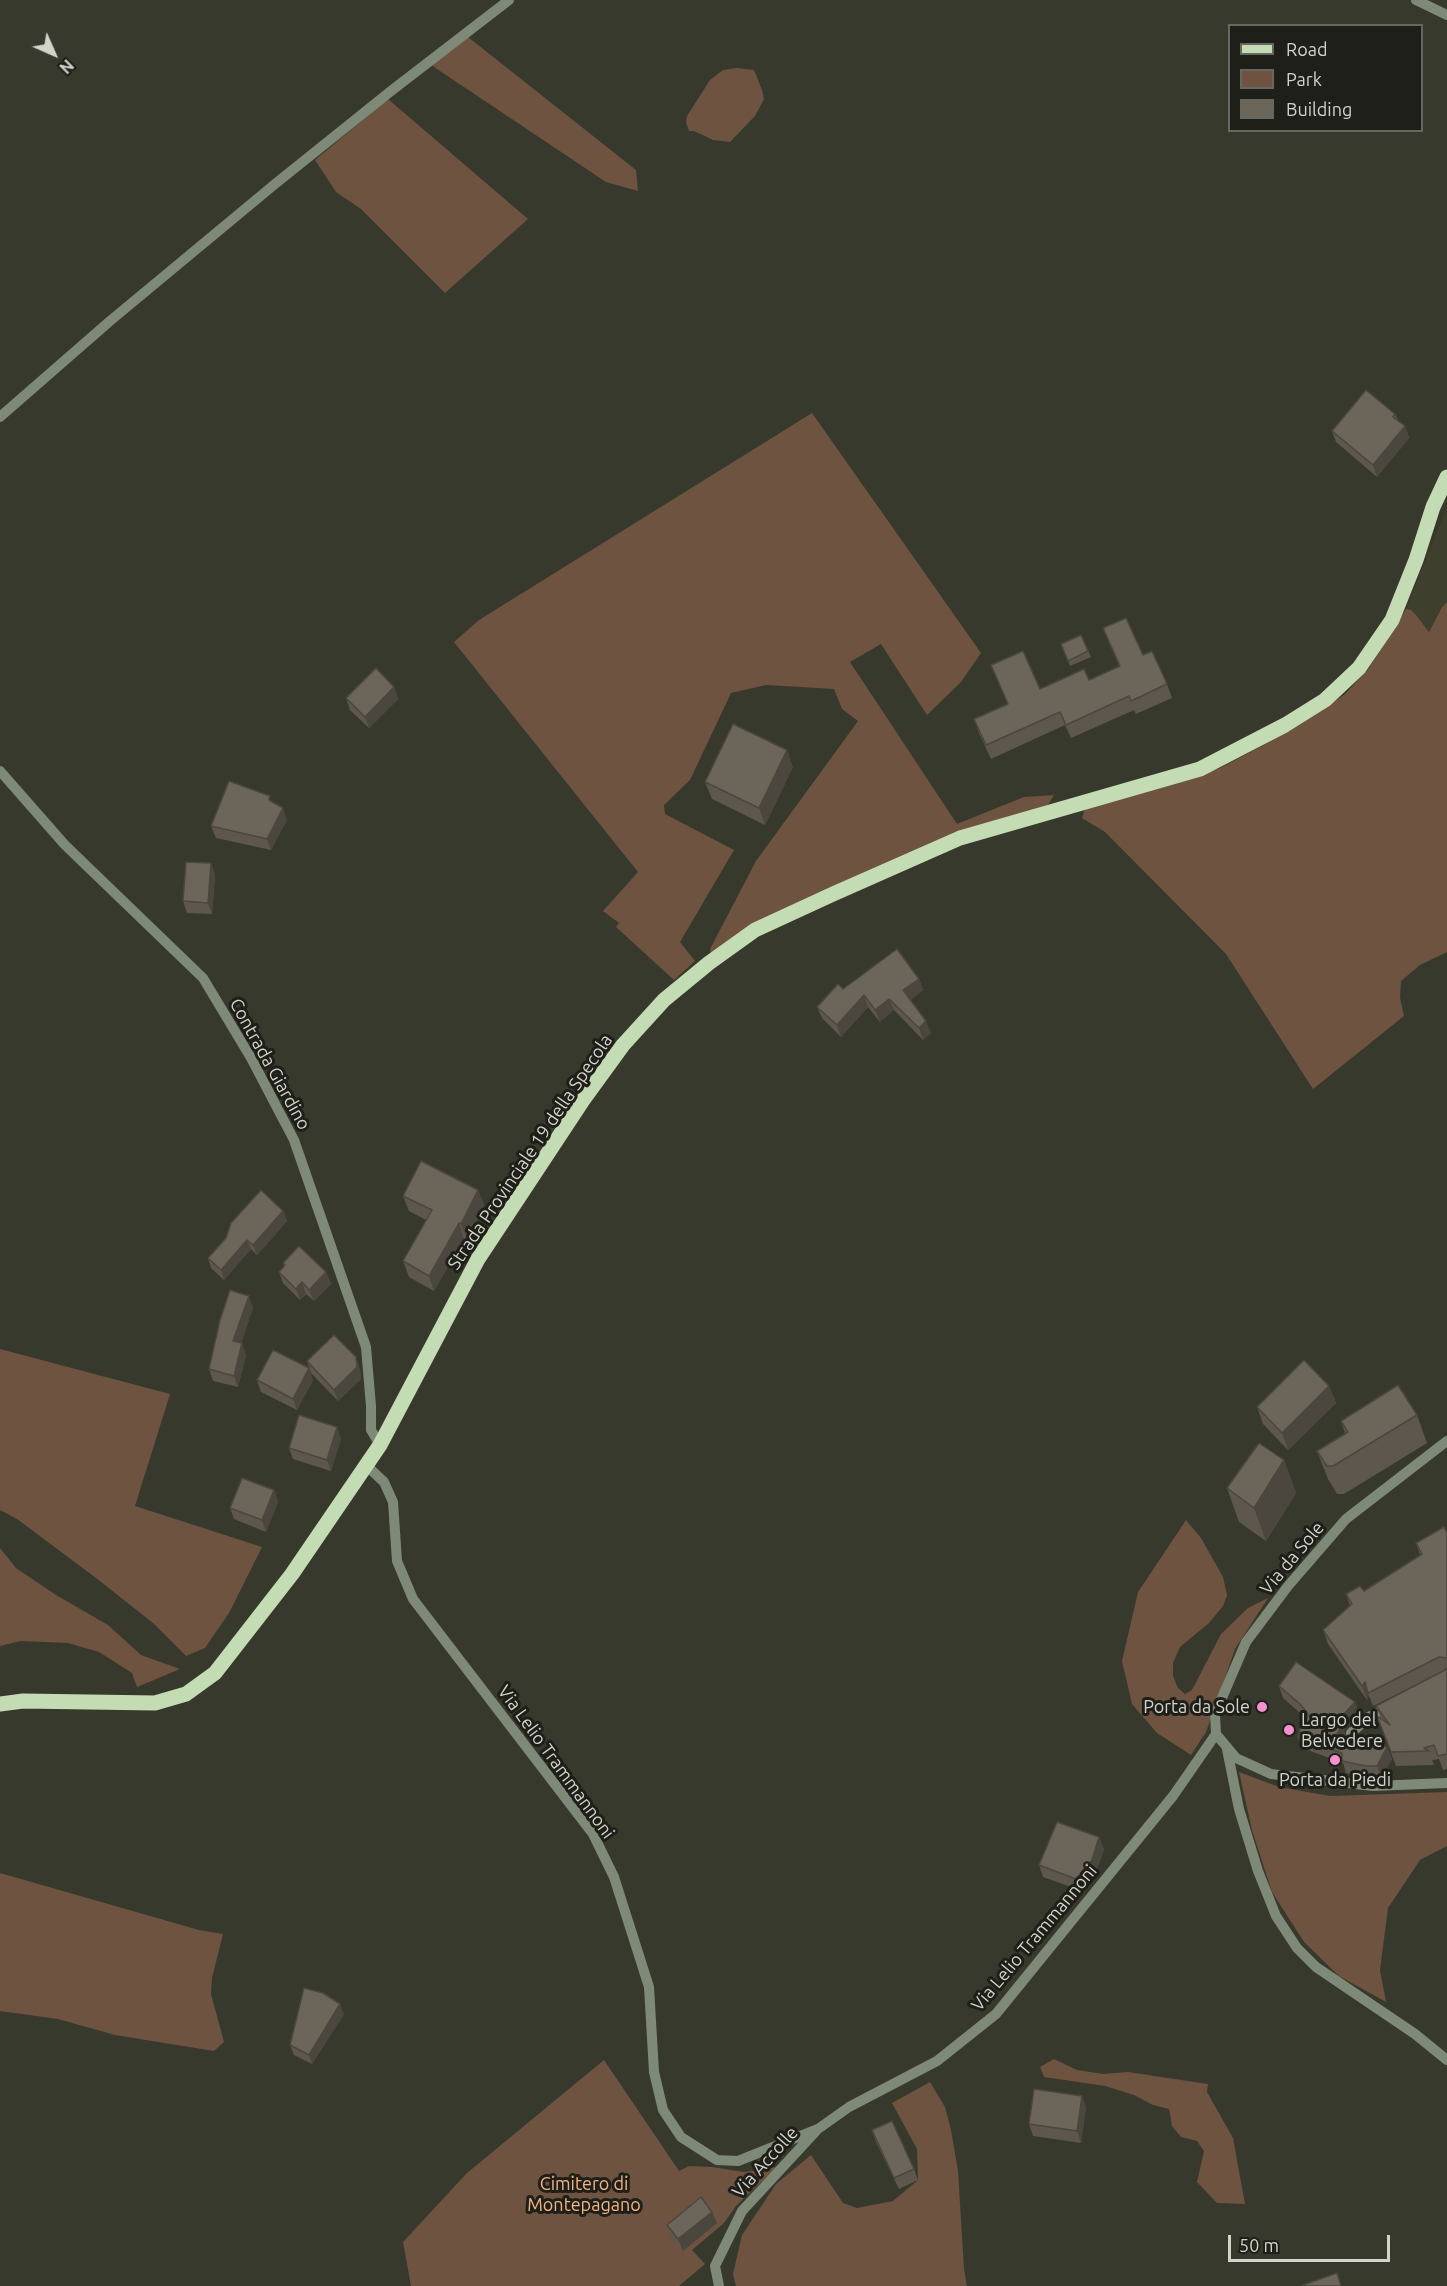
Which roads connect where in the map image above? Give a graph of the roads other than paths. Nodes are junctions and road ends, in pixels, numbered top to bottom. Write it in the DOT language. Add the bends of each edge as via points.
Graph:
graph roads {
  1 [pos="509,0"];
  2 [pos="1416,0"];
  3 [pos="1447,15"];
  4 [pos="0,417"];
  5 [pos="1447,477"];
  6 [pos="0,771"];
  7 [pos="1447,1441"];
  8 [pos="380,1445"];
  9 [pos="366,1465"];
  10 [pos="1398,1702"];
  11 [pos="0,1704"];
  12 [pos="1351,1733"];
  13 [pos="1216,1734"];
  14 [pos="1227,1749"];
  15 [pos="1447,1783"];
  16 [pos="1447,2060"];
  17 [pos="818,2129"];
  18 [pos="719,2286"];
  1 -- 4 [label="street" via="275,184"];
  2 -- 3 [label="street"];
  5 -- 8 [label="main road, Strada Provinciale 19 della Specola" via="1392,620 1359,668 1325,700 1200,769 960,838 833,894 755,930 664,1000 623,1045 590,1091 478,1260"];
  6 -- 8 [label="street, Contrada Giardino" via="65,845 203,978 251,1058 294,1140 366,1347 371,1430"];
  7 -- 13 [label="street, Via da Sole" via="1346,1520 1288,1586 1246,1642 1215,1714"];
  8 -- 9 [label="main road, Strada Provinciale 19 della Specola"];
  9 -- 11 [label="main road, Strada Provinciale 19 della Specola" via="292,1574 215,1673 186,1694 155,1703"];
  9 -- 17 [label="street, Via Lelio Trammannoni" via="384,1482 393,1502 397,1561 413,1599 593,1834 614,1877 649,1987 654,2072 663,2110 681,2138 717,2160 738,2161"];
  10 -- 12 [label="street" via="1369,1717"];
  13 -- 14 [label="street"];
  13 -- 17 [label="street, Via Lelio Trammannoni" via="1173,1796 996,2014 938,2061 849,2107"];
  14 -- 15 [label="street" via="1236,1758 1271,1774 1373,1786"];
  14 -- 16 [label="street" via="1239,1809 1258,1871 1276,1916 1297,1948 1316,1967"];
  17 -- 18 [label="street, Via Accolle" via="742,2211 715,2266"];
}
